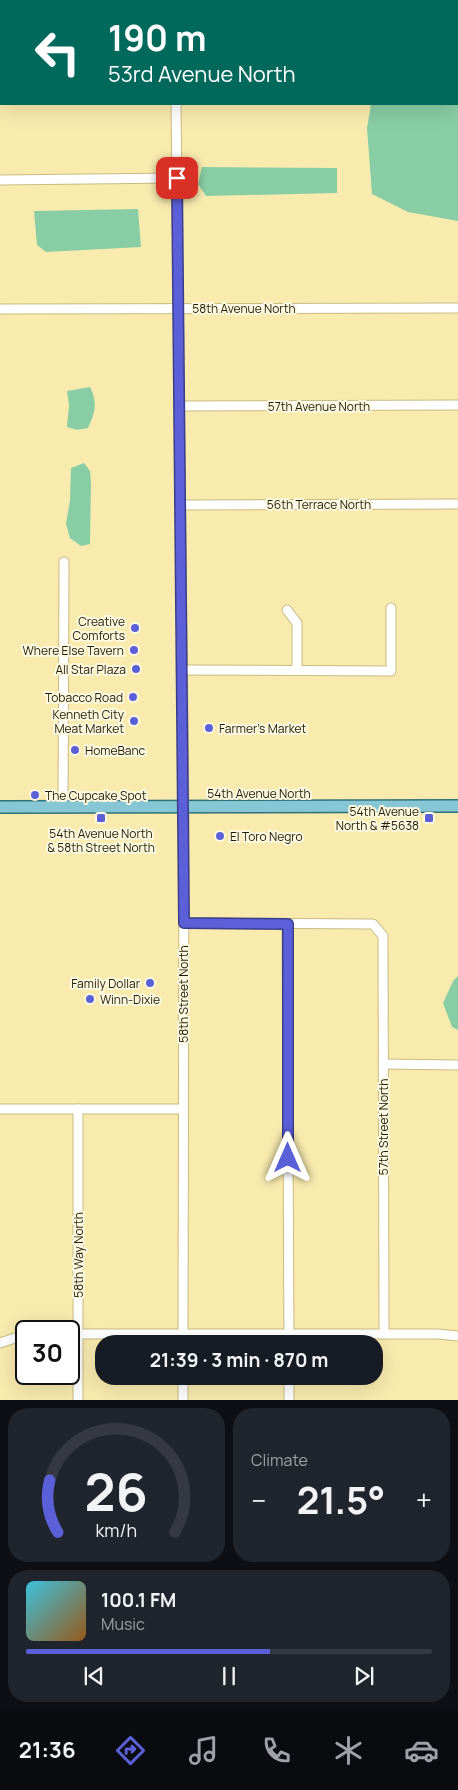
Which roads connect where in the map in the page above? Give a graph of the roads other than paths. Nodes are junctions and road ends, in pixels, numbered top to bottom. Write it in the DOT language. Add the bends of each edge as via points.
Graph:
graph roads {
  1 [pos="176,105"];
  2 [pos="177,178"];
  3 [pos="0,180"];
  4 [pos="178,308"];
  5 [pos="458,308"];
  6 [pos="0,309"];
  7 [pos="458,405"];
  8 [pos="179,406"];
  9 [pos="458,504"];
  10 [pos="180,505"];
  11 [pos="64,562"];
  12 [pos="391,608"];
  13 [pos="287,610"];
  14 [pos="181,670"];
  15 [pos="297,670"];
  16 [pos="458,806"];
  17 [pos="0,807"];
  18 [pos="63,807"];
  19 [pos="184,807"];
  20 [pos="184,923"];
  21 [pos="288,924"];
  22 [pos="383,1064"];
  23 [pos="458,1064"];
  24 [pos="0,1109"];
  25 [pos="78,1109"];
  26 [pos="183,1109"];
  27 [pos="73,1320"];
  28 [pos="184,1333"];
  29 [pos="80,1334"];
  30 [pos="384,1334"];
  31 [pos="219,1335"];
  32 [pos="289,1335"];
  33 [pos="365,1335"];
  34 [pos="458,1336"];
  35 [pos="15,1339"];
  36 [pos="0,1343"];
  37 [pos="77,1385"];
  38 [pos="184,1385"];
  39 [pos="289,1385"];
  40 [pos="78,1400"];
  41 [pos="183,1400"];
  42 [pos="289,1400"];
  1 -- 2 [label="street, 58th Street North"];
  2 -- 3 [label="street"];
  2 -- 4 [label="street, 58th Street North"];
  4 -- 5 [label="street, 58th Avenue North"];
  4 -- 6 [label="street, 58th Avenue North"];
  4 -- 8 [label="street, 58th Street North"];
  7 -- 8 [label="street, 57th Avenue North"];
  8 -- 10 [label="street, 58th Street North"];
  9 -- 10 [label="street, 56th Terrace North"];
  10 -- 14 [label="street, 58th Street North"];
  11 -- 18 [label="street"];
  12 -- 15 [label="street" via="391,671"];
  13 -- 15 [label="street" via="297,623"];
  14 -- 15 [label="street"];
  14 -- 19 [label="street, 58th Street North"];
  16 -- 19 [label="main road, 54th Avenue North"];
  17 -- 18 [label="main road, 54th Avenue North"];
  18 -- 19 [label="main road, 54th Avenue North"];
  19 -- 20 [label="street, 58th Street North"];
  20 -- 21 [label="street"];
  20 -- 26 [label="street, 58th Street North"];
  21 -- 22 [label="street, 57th Street North" via="373,924 383,936"];
  21 -- 32 [label="street"];
  22 -- 23 [label="street"];
  22 -- 30 [label="street, 57th Street North"];
  24 -- 25 [label="street"];
  25 -- 26 [label="street"];
  25 -- 27 [label="street, 58th Way North"];
  26 -- 28 [label="street, 58th Street North"];
  28 -- 29 [label="street"];
  28 -- 31 [label="street"];
  30 -- 33 [label="street"];
  30 -- 34 [label="street"];
  35 -- 36 [label="street"];
  37 -- 40 [label="street, 58th Way North"];
  38 -- 41 [label="street"];
  39 -- 42 [label="street"];
}
